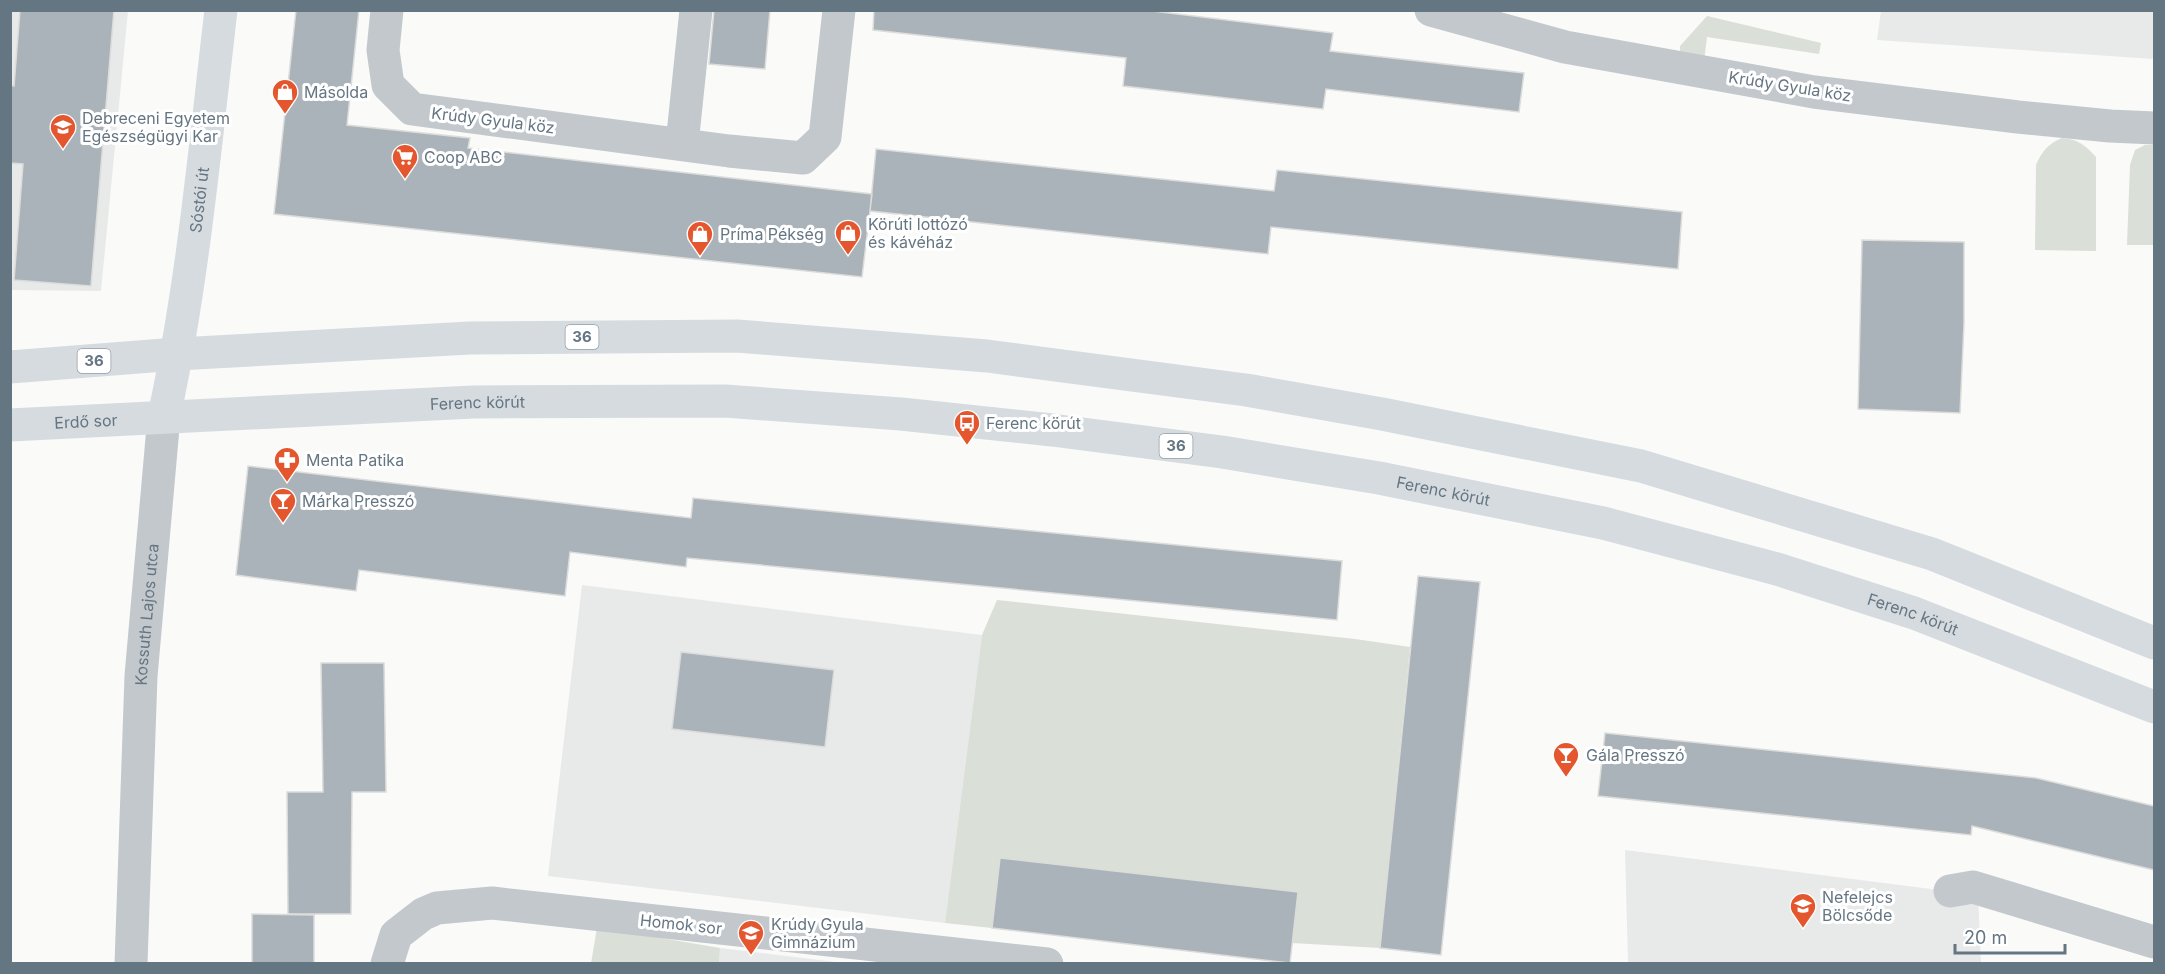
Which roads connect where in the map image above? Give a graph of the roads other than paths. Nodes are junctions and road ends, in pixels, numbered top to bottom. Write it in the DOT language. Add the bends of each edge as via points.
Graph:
graph roads {
  1 [pos="221,10"];
  2 [pos="387,10"];
  3 [pos="696,10"];
  4 [pos="839,10"];
  5 [pos="1431,10"];
  6 [pos="2154,128"];
  7 [pos="682,144"];
  8 [pos="177,354"];
  9 [pos="10,367"];
  10 [pos="164,416"];
  11 [pos="10,425"];
  12 [pos="2154,644"];
  13 [pos="2154,706"];
  14 [pos="1950,891"];
  15 [pos="2154,942"];
  16 [pos="131,963"];
  17 [pos="387,963"];
  18 [pos="1047,963"];
  1 -- 8 [label="main road, Sóstói út"];
  2 -- 7 [label="street, Krúdy Gyula köz" via="383,50 388,85 412,109"];
  3 -- 7 [label="street"];
  4 -- 7 [label="street, Krúdy Gyula köz" via="825,137 803,158"];
  5 -- 6 [label="street, Krúdy Gyula köz" via="1565,47 1814,92 2018,117"];
  8 -- 9 [label="main road, 36"];
  8 -- 10 [label="main road, Kossuth Lajos utca"];
  8 -- 12 [label="main road, 36" via="470,338 737,336 987,356 1246,390 1641,466 1932,554"];
  10 -- 11 [label="main road, Erdő sor / 36"];
  10 -- 13 [label="main road, Ferenc körút / 36" via="473,402 725,401 901,414 1222,452 1379,478 1603,523 1743,560 1914,613"];
  10 -- 16 [label="street, Kossuth Lajos utca" via="141,676"];
  14 -- 15 [label="street" via="1973,887"];
  17 -- 18 [label="street, Homok sor" via="396,935 423,914 437,908 492,903"];
}
